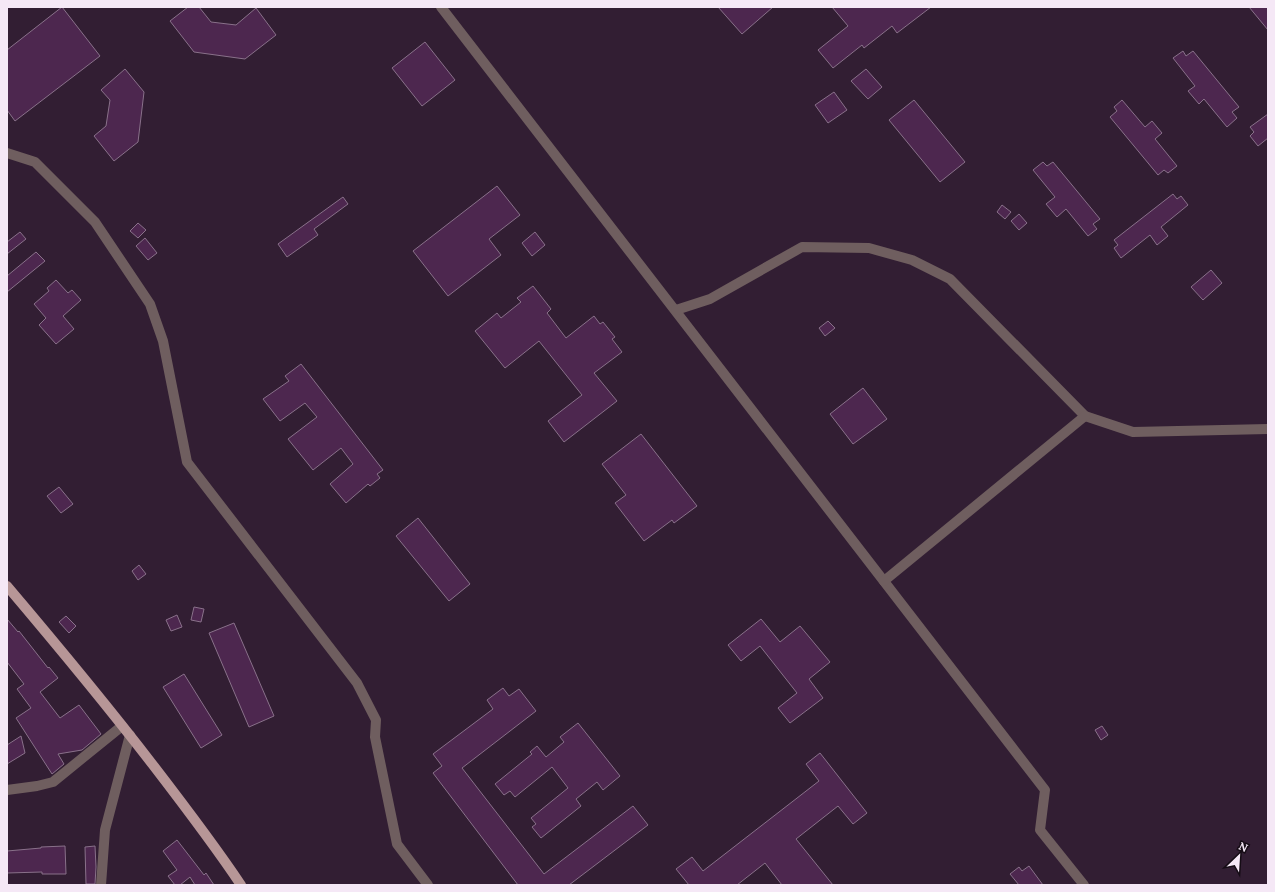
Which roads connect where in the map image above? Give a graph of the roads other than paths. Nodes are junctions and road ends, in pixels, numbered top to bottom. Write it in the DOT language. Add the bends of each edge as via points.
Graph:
graph roads {
  1 [pos="441,7"];
  2 [pos="7,153"];
  3 [pos="676,310"];
  4 [pos="1085,416"];
  5 [pos="1268,429"];
  6 [pos="884,581"];
  7 [pos="7,586"];
  8 [pos="122,726"];
  9 [pos="130,735"];
  10 [pos="7,790"];
  11 [pos="101,885"];
  12 [pos="241,885"];
  13 [pos="428,885"];
  14 [pos="1084,885"];
  1 -- 3 [label="street"];
  2 -- 13 [label="street" via="35,162 95,222 150,304 163,341 187,462 357,683 376,720 375,738 397,844"];
  3 -- 4 [label="street" via="710,299 802,247 869,248 912,260 950,278"];
  3 -- 6 [label="street"];
  4 -- 5 [label="street" via="1133,432"];
  4 -- 6 [label="street"];
  6 -- 14 [label="street" via="1045,790 1040,830"];
  7 -- 8 [label="main road"];
  8 -- 9 [label="main road"];
  8 -- 10 [label="street" via="53,782"];
  9 -- 11 [label="street" via="105,830"];
  9 -- 12 [label="main road"];
}
